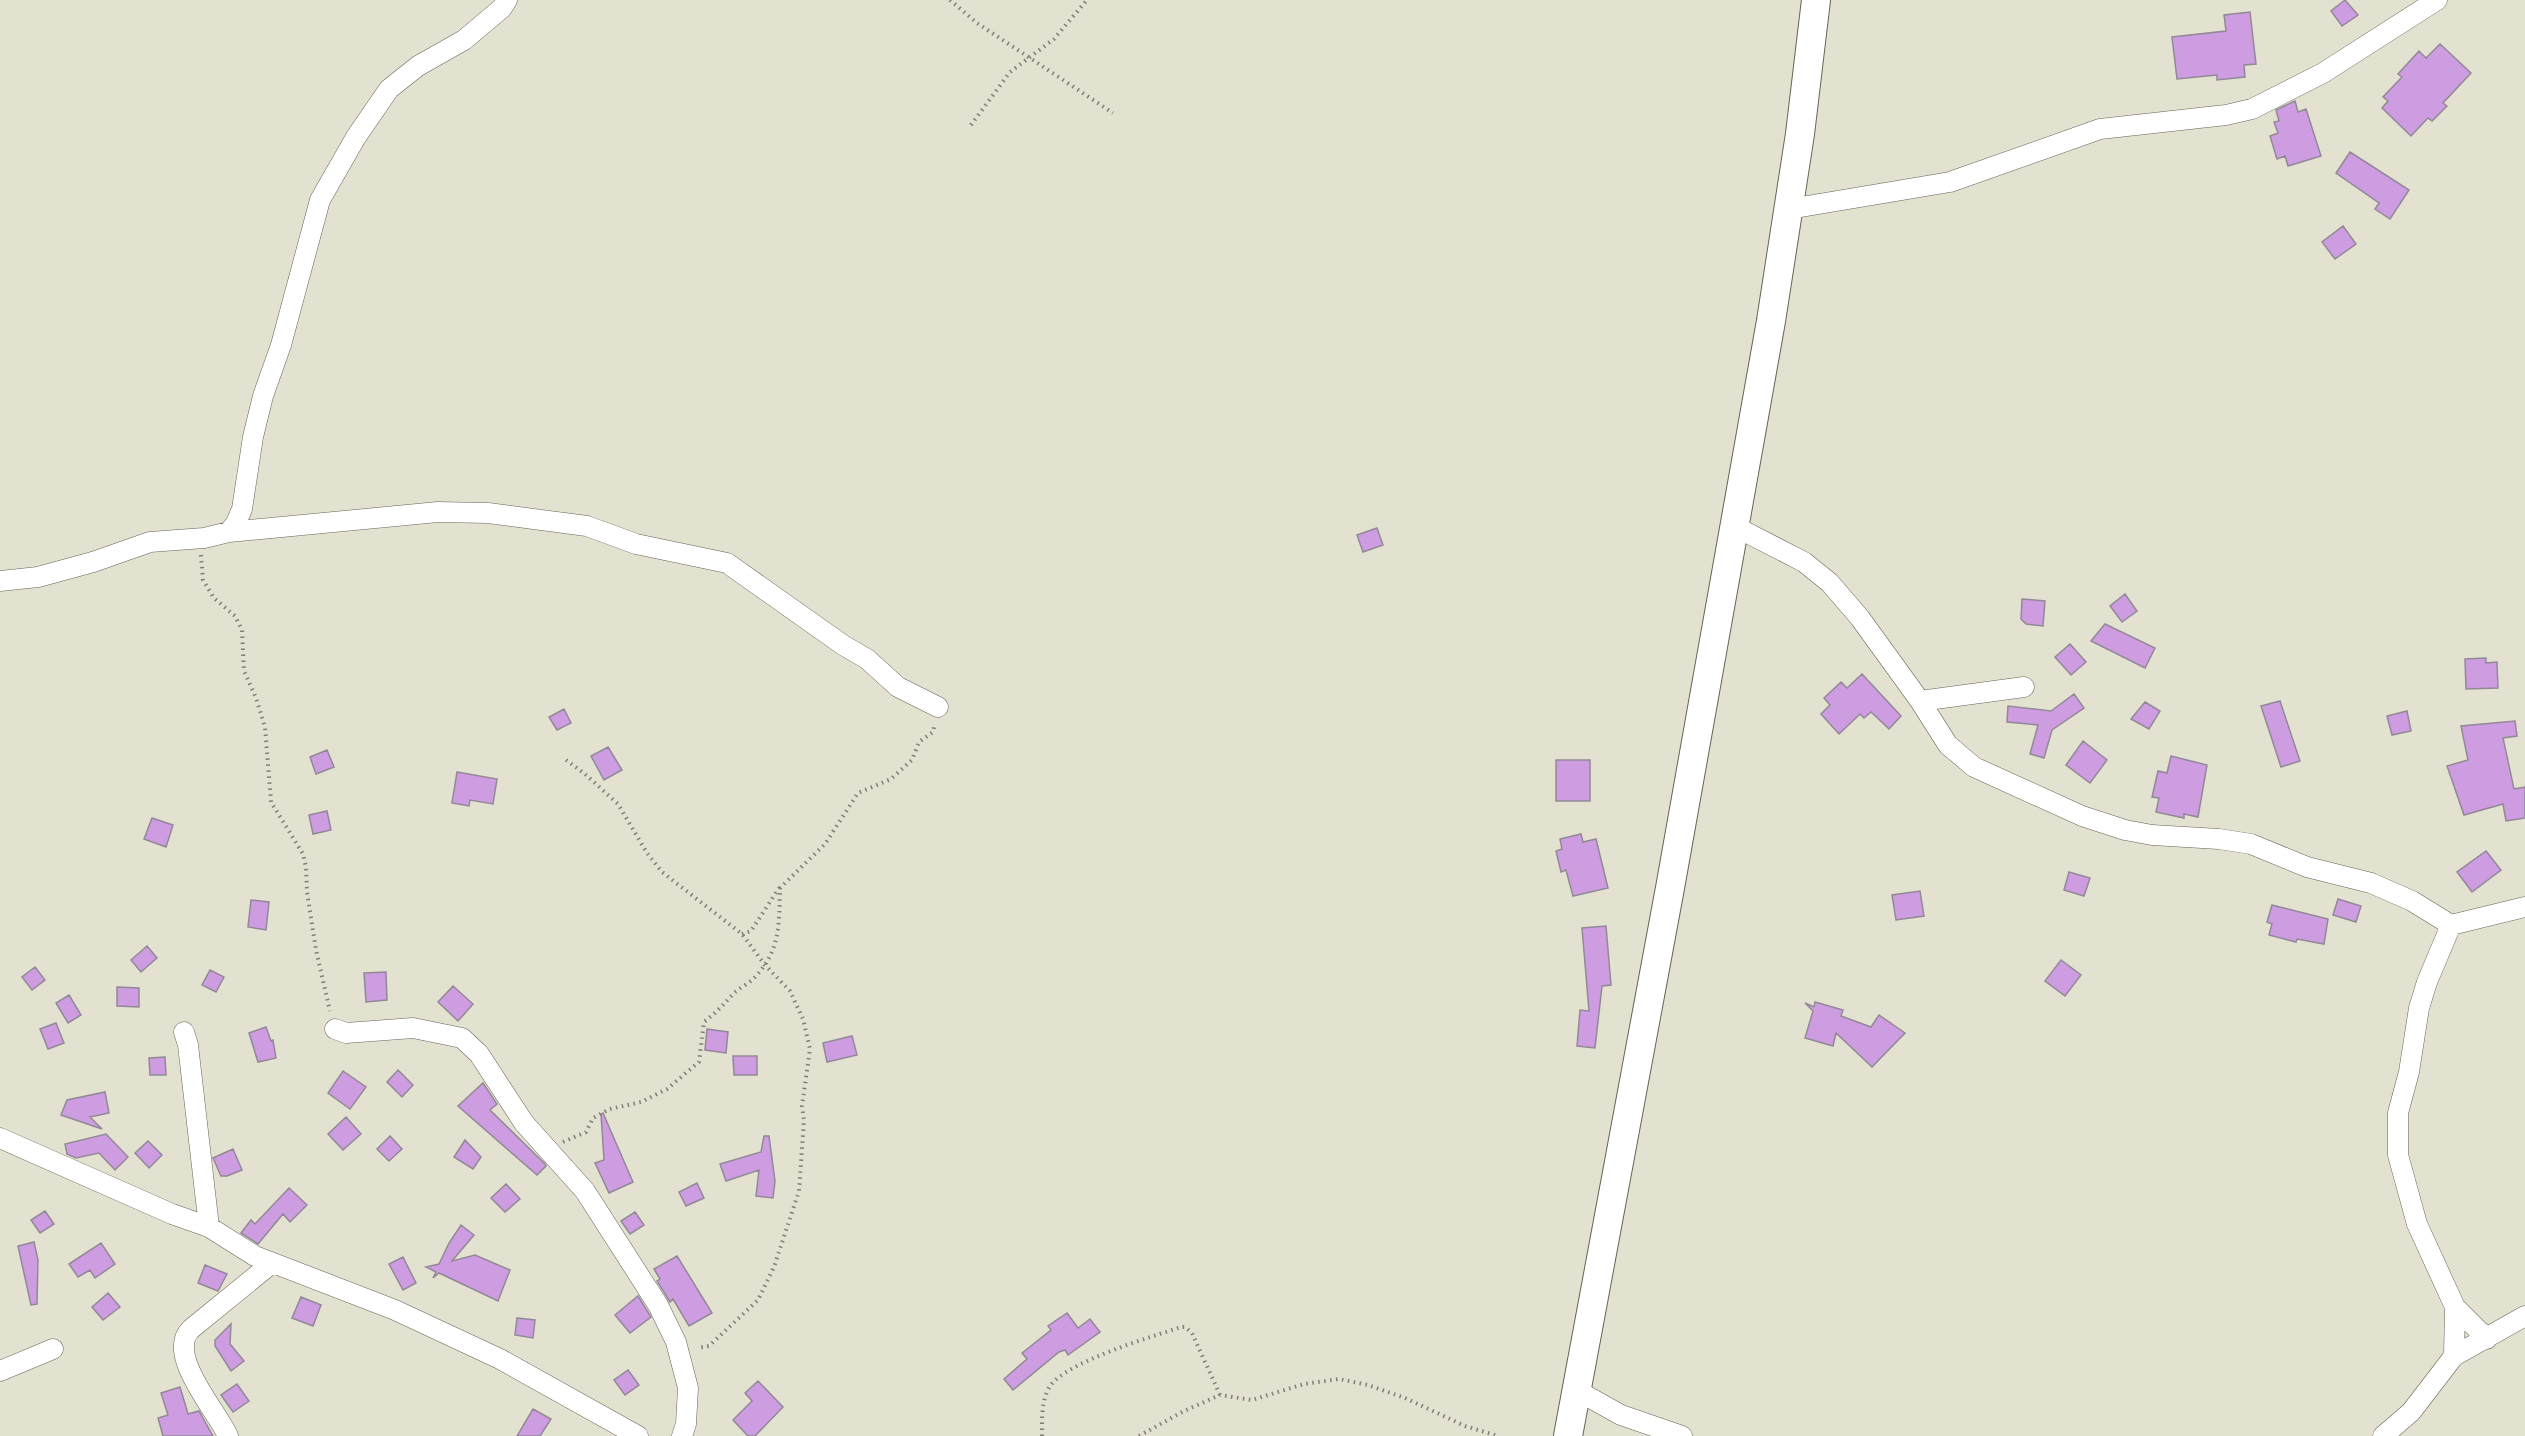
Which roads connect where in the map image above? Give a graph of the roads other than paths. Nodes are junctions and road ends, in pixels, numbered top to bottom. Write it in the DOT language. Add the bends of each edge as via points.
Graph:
graph roads {
  1 [pos="507,0"];
  2 [pos="1816,0"];
  3 [pos="2437,0"];
  4 [pos="1789,209"];
  5 [pos="1734,526"];
  6 [pos="229,532"];
  7 [pos="0,581"];
  8 [pos="2024,687"];
  9 [pos="1920,701"];
  10 [pos="938,707"];
  11 [pos="2525,907"];
  12 [pos="2451,925"];
  13 [pos="335,1029"];
  14 [pos="184,1032"];
  15 [pos="0,1137"];
  16 [pos="209,1227"];
  17 [pos="272,1263"];
  18 [pos="2455,1307"];
  19 [pos="2525,1316"];
  20 [pos="2487,1339"];
  21 [pos="53,1349"];
  22 [pos="2454,1356"];
  23 [pos="0,1371"];
  24 [pos="1576,1390"];
  25 [pos="228,1436"];
  26 [pos="638,1436"];
  27 [pos="682,1436"];
  28 [pos="1568,1436"];
  29 [pos="1682,1436"];
  30 [pos="2383,1436"];
  1 -- 6 [label="street" via="464,40 418,66 389,89 320,200 281,345 263,396 242,509"];
  2 -- 4 [label="main road"];
  3 -- 4 [label="street" via="2323,73 2252,109 2100,129 1950,182"];
  4 -- 5 [label="main road"];
  5 -- 9 [label="street" via="1804,562 1830,583"];
  5 -- 24 [label="main road"];
  6 -- 7 [label="street" via="150,542 38,577"];
  6 -- 10 [label="street" via="438,512 488,513 587,526 636,544 727,563 867,659 898,687"];
  8 -- 9 [label="street"];
  9 -- 12 [label="street" via="1948,745 1974,767 2082,816 2152,835 2251,844 2307,867 2392,891"];
  11 -- 12 [label="street"];
  12 -- 18 [label="street" via="2419,1008 2398,1113 2397,1155 2417,1224"];
  13 -- 27 [label="street" via="346,1033 412,1028 462,1038 479,1054 524,1123 585,1191 658,1305 688,1388"];
  14 -- 16 [label="street"];
  15 -- 16 [label="street"];
  16 -- 17 [label="street"];
  17 -- 25 [label="street" via="185,1335 183,1343 196,1385"];
  17 -- 26 [label="street" via="395,1310 500,1359"];
  18 -- 20 [label="street"];
  18 -- 22 [label="street"];
  19 -- 20 [label="street"];
  20 -- 22 [label="street"];
  21 -- 23 [label="street"];
  22 -- 30 [label="street" via="2411,1412"];
  24 -- 28 [label="main road"];
  24 -- 29 [label="street" via="1621,1415"];
}
